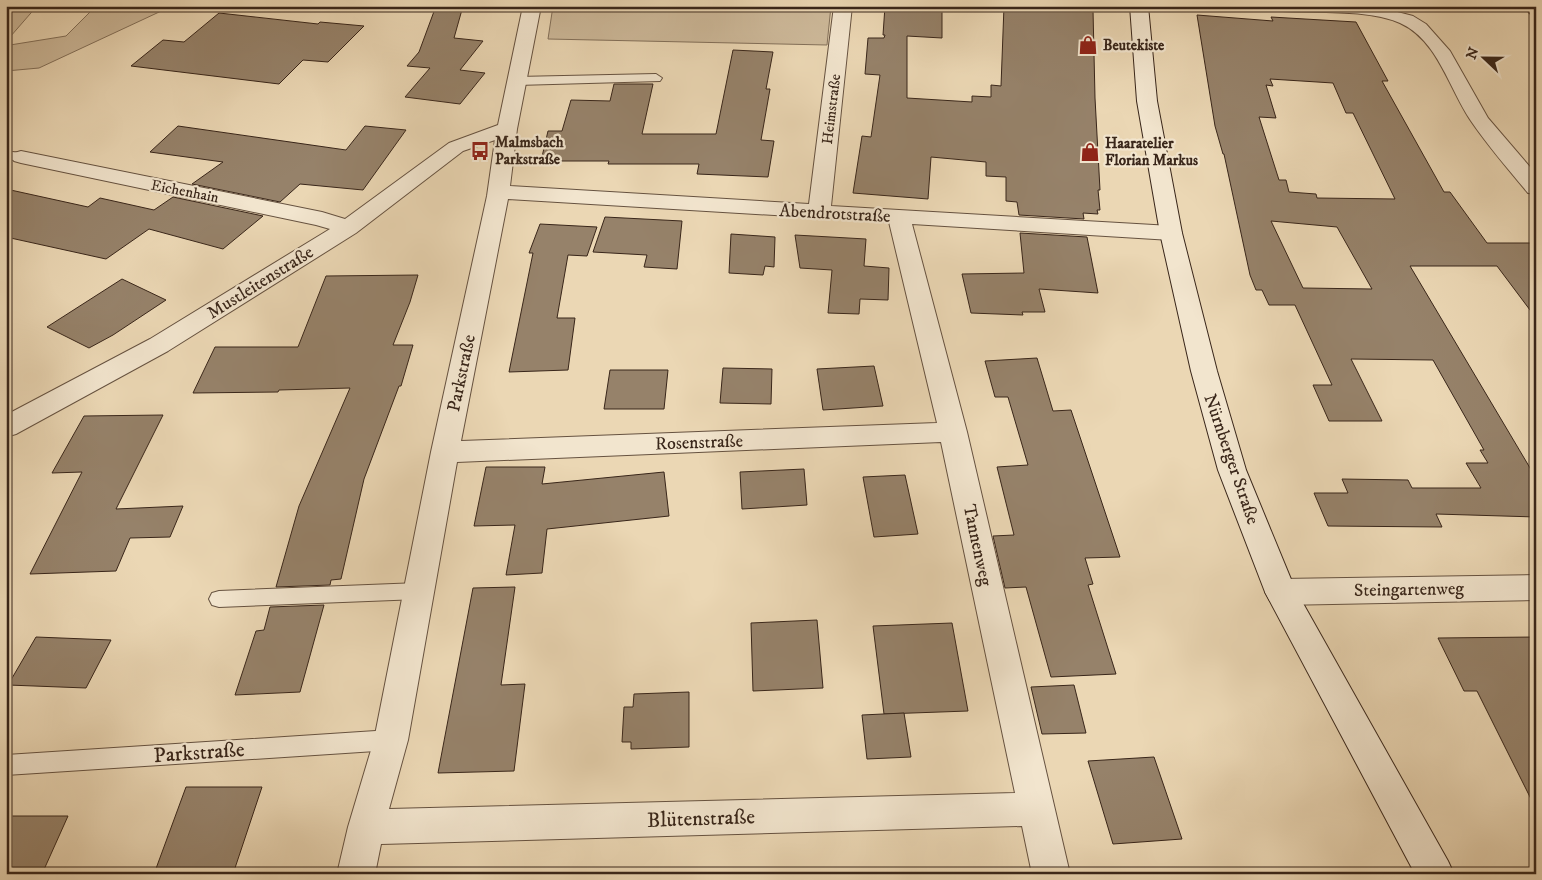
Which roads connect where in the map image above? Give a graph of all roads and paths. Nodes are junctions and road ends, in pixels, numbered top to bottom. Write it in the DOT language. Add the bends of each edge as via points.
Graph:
graph roads {
  1 [pos="532,6"];
  2 [pos="843,6"];
  3 [pos="1140,6"];
  4 [pos="1282,6"];
  5 [pos="656,78"];
  6 [pos="517,81"];
  7 [pos="507,129"];
  8 [pos="13,156"];
  9 [pos="1536,188"];
  10 [pos="499,192"];
  11 [pos="820,212"];
  12 [pos="899,216"];
  13 [pos="348,228"];
  14 [pos="1171,233"];
  15 [pos="6,427"];
  16 [pos="953,432"];
  17 [pos="445,452"];
  18 [pos="1536,586"];
  19 [pos="419,591"];
  20 [pos="1281,592"];
  21 [pos="219,599"];
  22 [pos="391,740"];
  23 [pos="6,765"];
  24 [pos="1036,809"];
  25 [pos="366,827"];
  26 [pos="356,874"];
  27 [pos="1051,874"];
  28 [pos="1435,874"];
  1 -- 6 [label="street, Parkstraße"];
  2 -- 11 [label="street, Heimstraße"];
  3 -- 14 [label="street, Nürnberger Straße" via="1147,101"];
  4 -- 9 [label="street" via="1367,11 1406,20 1418,27 1435,43 1480,120"];
  5 -- 6 [label="lane"];
  6 -- 7 [label="street, Parkstraße"];
  7 -- 10 [label="street, Parkstraße"];
  7 -- 13 [label="street, Mustleitenstraße" via="456,147"];
  8 -- 13 [label="street, Eichenhain" via="322,218"];
  10 -- 11 [label="street, Abendrotstraße"];
  10 -- 17 [label="street, Parkstraße"];
  11 -- 12 [label="street, Abendrotstraße"];
  12 -- 14 [label="street, Abendrotstraße"];
  12 -- 16 [label="street, Tannenweg"];
  13 -- 15 [label="street, Mustleitenstraße" via="158,345"];
  14 -- 20 [label="street, Nürnberger Straße" via="1232,470"];
  16 -- 17 [label="street, Rosenstraße"];
  16 -- 24 [label="street, Tannenweg"];
  17 -- 19 [label="street, Parkstraße"];
  18 -- 20 [label="street, Steingartenweg"];
  19 -- 21 [label="lane"];
  19 -- 22 [label="street, Parkstraße"];
  20 -- 28 [label="street, Nürnberger Straße"];
  22 -- 23 [label="lane, Parkstraße"];
  22 -- 25 [label="street, Parkstraße"];
  24 -- 25 [label="street, Blütenstraße"];
  24 -- 27 [label="street, Tannenweg"];
  25 -- 26 [label="street, Parkstraße"];
}
